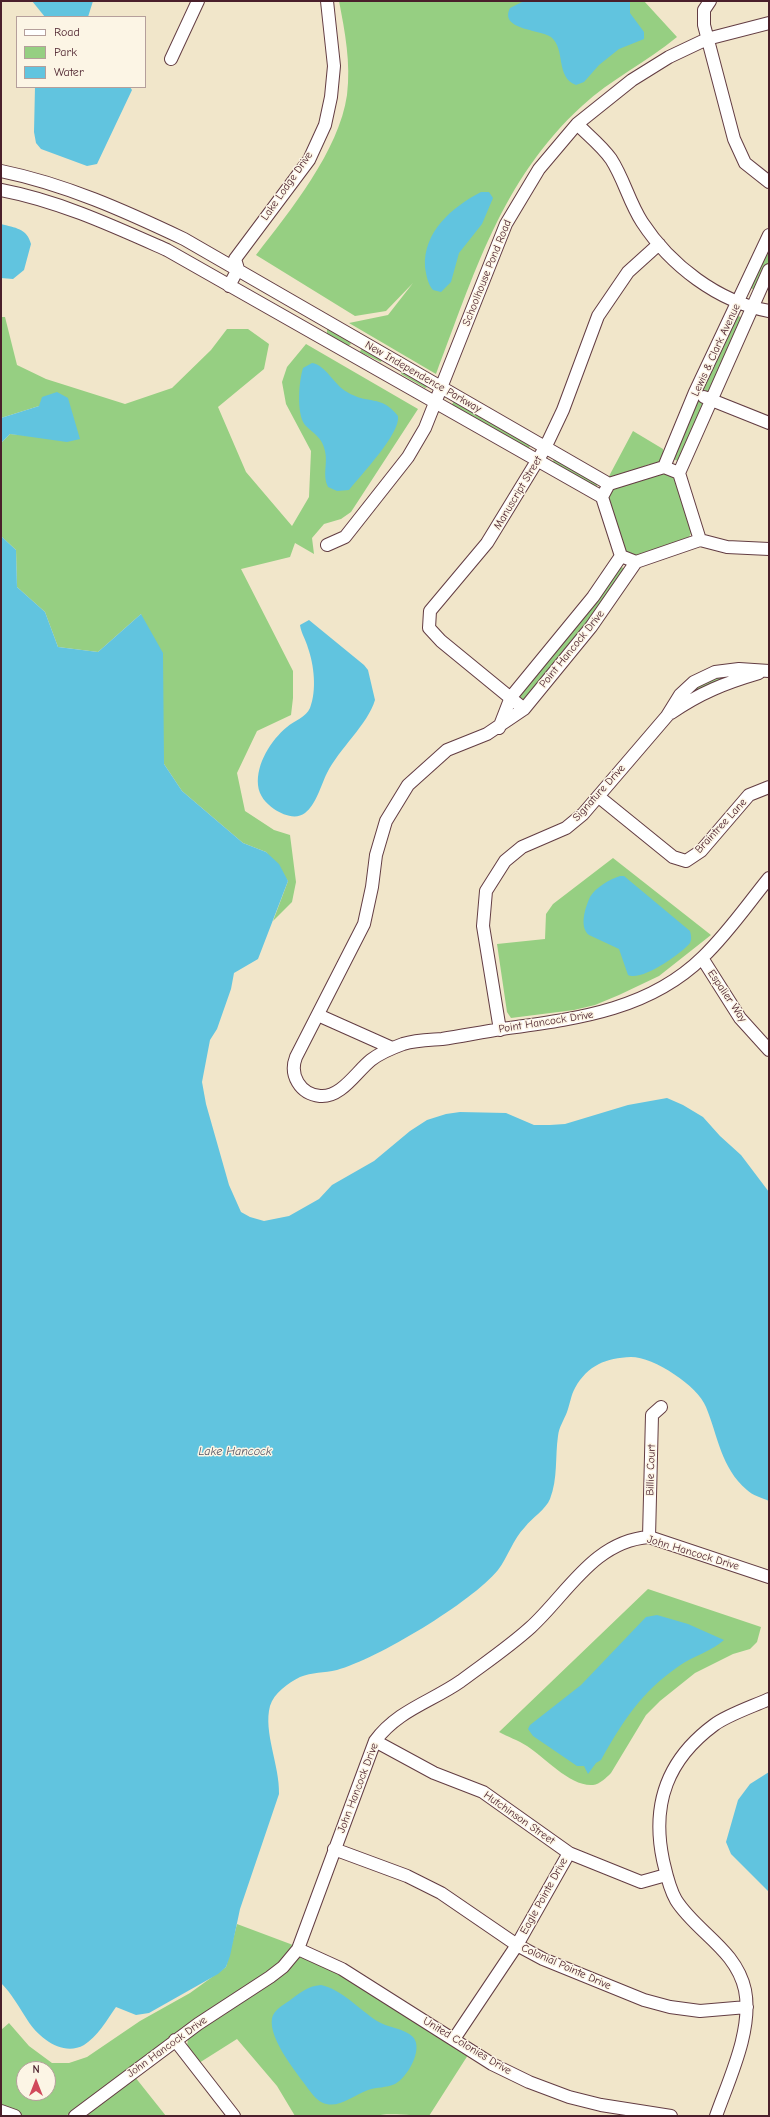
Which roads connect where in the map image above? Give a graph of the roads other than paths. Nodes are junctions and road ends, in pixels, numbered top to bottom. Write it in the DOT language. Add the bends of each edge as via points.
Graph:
graph roads {
  1 [pos="198,1"];
  2 [pos="327,1"];
  3 [pos="710,1"];
  4 [pos="769,23"];
  5 [pos="708,39"];
  6 [pos="171,59"];
  7 [pos="577,124"];
  8 [pos="1,171"];
  9 [pos="769,182"];
  10 [pos="1,190"];
  11 [pos="769,235"];
  12 [pos="659,244"];
  13 [pos="238,269"];
  14 [pos="769,270"];
  15 [pos="229,286"];
  16 [pos="739,302"];
  17 [pos="751,308"];
  18 [pos="769,311"];
  19 [pos="442,388"];
  20 [pos="696,392"];
  21 [pos="710,400"];
  22 [pos="436,403"];
  23 [pos="769,424"];
  24 [pos="545,448"];
  25 [pos="536,461"];
  26 [pos="664,466"];
  27 [pos="679,472"];
  28 [pos="609,484"];
  29 [pos="602,498"];
  30 [pos="700,540"];
  31 [pos="327,544"];
  32 [pos="769,549"];
  33 [pos="622,556"];
  34 [pos="636,562"];
  35 [pos="767,671"];
  36 [pos="511,697"];
  37 [pos="524,709"];
  38 [pos="499,728"];
  39 [pos="769,787"];
  40 [pos="599,796"];
  41 [pos="769,878"];
  42 [pos="702,958"];
  43 [pos="318,1015"];
  44 [pos="500,1030"];
  45 [pos="392,1048"];
  46 [pos="769,1050"];
  47 [pos="661,1407"];
  48 [pos="649,1537"];
  49 [pos="769,1576"];
  50 [pos="769,1699"];
  51 [pos="375,1741"];
  52 [pos="334,1849"];
  53 [pos="569,1852"];
  54 [pos="666,1875"];
  55 [pos="517,1945"];
  56 [pos="298,1949"];
  57 [pos="747,2007"];
  58 [pos="454,2039"];
  59 [pos="175,2040"];
  60 [pos="1,2111"];
  61 [pos="15,2116"];
  62 [pos="75,2116"];
  63 [pos="234,2116"];
  64 [pos="671,2116"];
  65 [pos="716,2116"];
  1 -- 6 [label="street"];
  2 -- 13 [label="street, Lake Lodge Drive" via="334,66 325,125 309,160 235,259"];
  3 -- 5 [label="street" via="704,10 704,25"];
  4 -- 5 [label="street, Schoolhouse Pond Road"];
  5 -- 7 [label="street, Schoolhouse Pond Road" via="669,57 632,80"];
  5 -- 9 [label="street" via="734,139 745,163"];
  7 -- 12 [label="street" via="610,158 642,221"];
  7 -- 19 [label="street, Schoolhouse Pond Road" via="539,169 506,224"];
  8 -- 13 [label="street, New Independence Parkway" via="80,193 131,214"];
  10 -- 15 [label="street, New Independence Parkway" via="60,206 120,229 167,250"];
  11 -- 16 [label="street, Lewis & Clark Avenue"];
  12 -- 16 [label="street" via="688,272 711,288"];
  12 -- 24 [label="street, Manuscript Street" via="628,272 598,316 563,410"];
  13 -- 15 [label="street"];
  13 -- 19 [label="street, New Independence Parkway"];
  14 -- 17 [label="street, Lewis & Clark Avenue"];
  15 -- 22 [label="street, New Independence Parkway"];
  16 -- 17 [label="street"];
  16 -- 20 [label="street, Lewis & Clark Avenue"];
  17 -- 18 [label="street"];
  17 -- 21 [label="street, Lewis & Clark Avenue"];
  19 -- 22 [label="street, Schoolhouse Pond Road"];
  19 -- 24 [label="street, New Independence Parkway"];
  20 -- 21 [label="street"];
  20 -- 26 [label="street, Lewis & Clark Avenue"];
  21 -- 23 [label="street"];
  21 -- 27 [label="street, Lewis & Clark Avenue"];
  22 -- 25 [label="street, New Independence Parkway"];
  22 -- 31 [label="street, Schoolhouse Pond Road" via="408,457 379,496 345,538"];
  24 -- 25 [label="street, Manuscript Street"];
  24 -- 28 [label="street, New Independence Parkway"];
  25 -- 29 [label="street, New Independence Parkway"];
  25 -- 36 [label="street, Manuscript Street" via="486,544 430,611 429,628 441,641"];
  26 -- 27 [label="street"];
  26 -- 28 [label="street"];
  27 -- 30 [label="street"];
  28 -- 29 [label="street"];
  29 -- 33 [label="street"];
  30 -- 32 [label="street" via="727,547"];
  30 -- 34 [label="street"];
  33 -- 34 [label="street"];
  33 -- 36 [label="street, Point Hancock Drive" via="593,597"];
  34 -- 37 [label="street, Point Hancock Drive" via="591,628"];
  35 -- 40 [label="street, Signature Drive" via="724,683 696,696 667,716"];
  36 -- 37 [label="street, Manuscript Street"];
  36 -- 38 [label="street, Point Hancock Drive"];
  37 -- 38 [label="street, Point Hancock Drive"];
  38 -- 43 [label="street, Point Hancock Drive" via="447,750 408,785 386,821 376,855 364,924"];
  39 -- 40 [label="street, Braintree Lane" via="749,796 701,850 686,861 673,857"];
  40 -- 44 [label="street, Signature Drive" via="566,828 522,847 505,861 486,891 483,926"];
  41 -- 42 [label="street, Point Hancock Drive" via="734,924"];
  42 -- 44 [label="street, Point Hancock Drive" via="665,985 618,1007 583,1017"];
  42 -- 46 [label="street, Espalier Way" via="740,1018"];
  43 -- 45 [label="street"];
  43 -- 45 [label="street, Point Hancock Drive" via="294,1063 293,1071 297,1082 307,1092 321,1096 333,1094 372,1059"];
  44 -- 45 [label="street, Point Hancock Drive" via="418,1041"];
  47 -- 48 [label="street, Billie Court" via="652,1415"];
  48 -- 49 [label="street, John Hancock Drive"];
  48 -- 51 [label="street, John Hancock Drive" via="638,1538 603,1552 532,1626 501,1652 454,1685 385,1727"];
  50 -- 54 [label="street" via="716,1723 694,1741 677,1763 662,1793 658,1813 659,1844"];
  51 -- 52 [label="street, John Hancock Drive"];
  51 -- 53 [label="street, Hutchinson Street" via="427,1769 483,1792"];
  52 -- 55 [label="street, Colonial Pointe Drive" via="407,1876 441,1894"];
  52 -- 56 [label="street, John Hancock Drive"];
  53 -- 54 [label="street, Hutchinson Street" via="641,1882"];
  53 -- 55 [label="street, Eagle Pointe Drive"];
  54 -- 57 [label="street" via="676,1899 689,1916 710,1935 734,1966 744,1989"];
  55 -- 57 [label="street, Colonial Pointe Drive" via="543,1959 644,2000 700,2011"];
  55 -- 58 [label="street, Eagle Pointe Drive"];
  56 -- 58 [label="street, United Colonies Drive" via="342,1969"];
  56 -- 59 [label="street, John Hancock Drive" via="276,1972"];
  57 -- 65 [label="street" via="742,2039"];
  58 -- 64 [label="street, United Colonies Drive" via="492,2064 569,2097 601,2105"];
  59 -- 62 [label="street, John Hancock Drive"];
  59 -- 63 [label="street"];
  60 -- 61 [label="street"];
}
